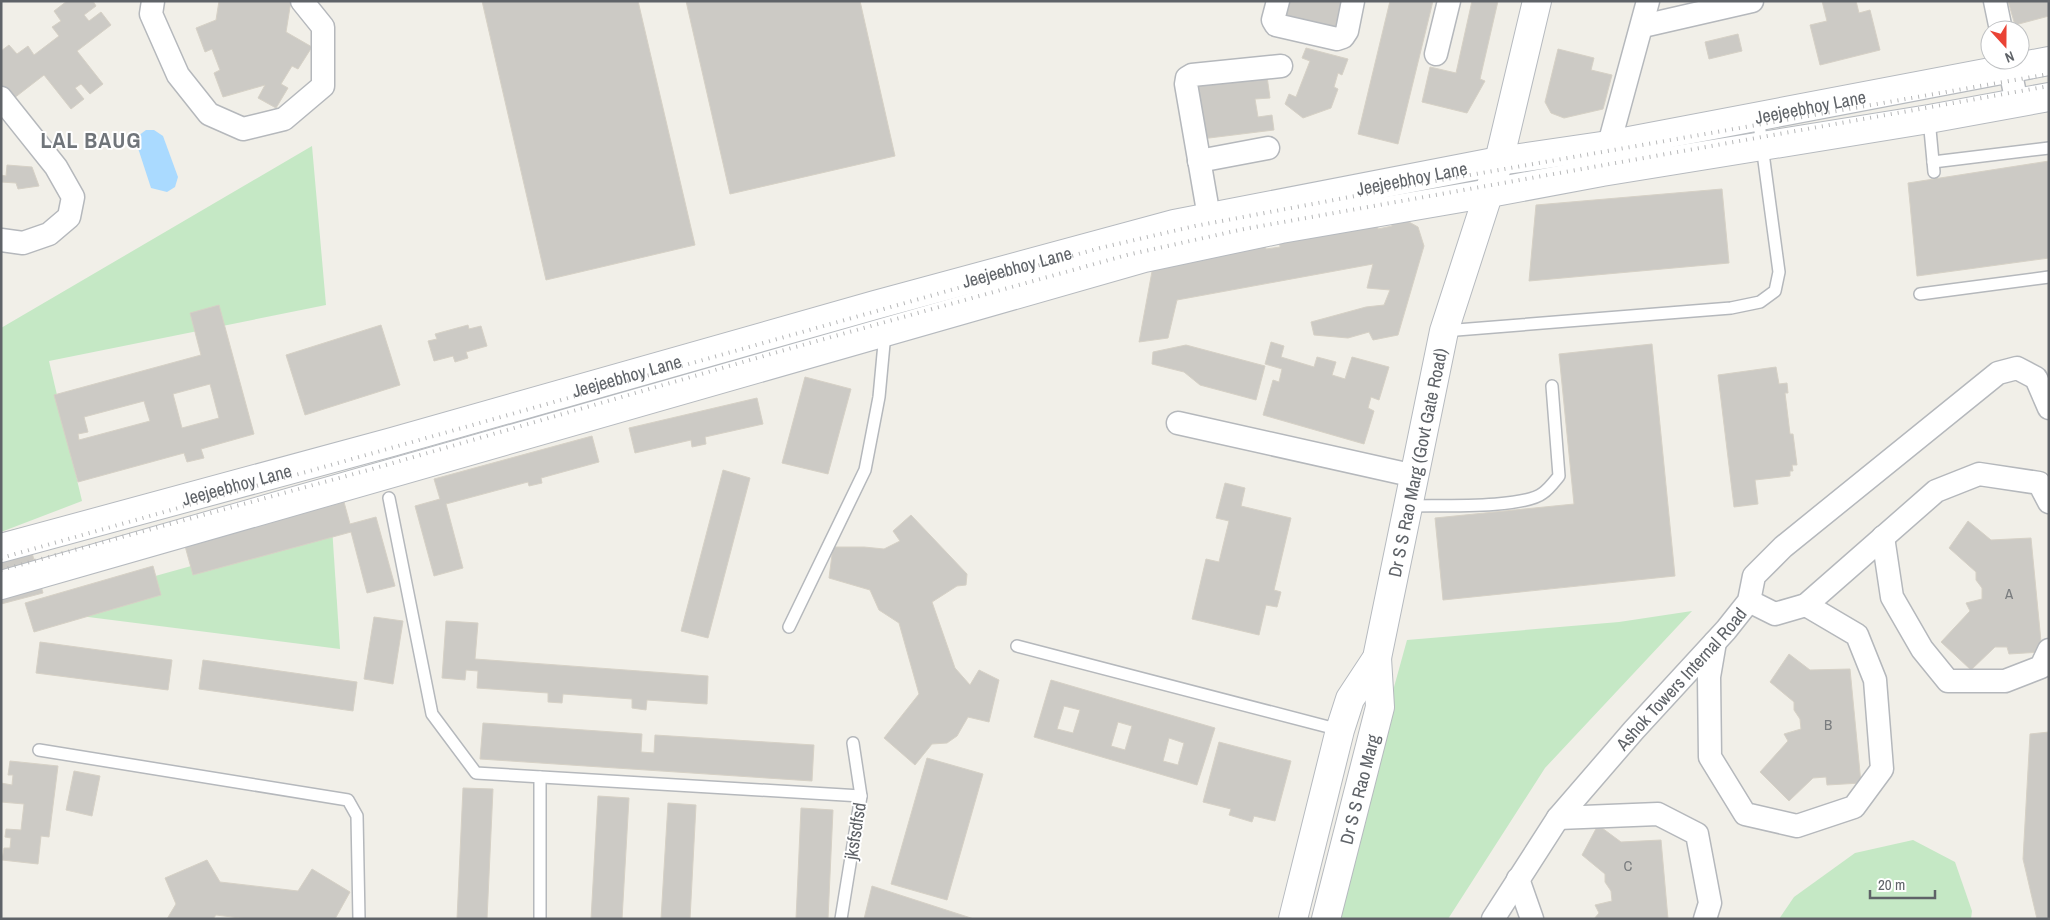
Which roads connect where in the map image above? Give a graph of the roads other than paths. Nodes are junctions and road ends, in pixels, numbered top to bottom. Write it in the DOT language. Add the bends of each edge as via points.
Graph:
graph roads {
  1 [pos="153,1"];
  2 [pos="302,1"];
  3 [pos="1278,1"];
  4 [pos="1353,1"];
  5 [pos="1449,1"];
  6 [pos="1537,1"];
  7 [pos="1648,1"];
  8 [pos="1752,1"];
  9 [pos="1995,1"];
  10 [pos="1999,20"];
  11 [pos="1643,26"];
  12 [pos="1436,54"];
  13 [pos="2049,61"];
  14 [pos="2030,63"];
  15 [pos="1281,66"];
  16 [pos="1984,70"];
  17 [pos="2010,70"];
  18 [pos="1,98"];
  19 [pos="2049,98"];
  20 [pos="2017,103"];
  21 [pos="1758,116"];
  22 [pos="1928,119"];
  23 [pos="1608,145"];
  24 [pos="1763,145"];
  25 [pos="1268,148"];
  26 [pos="2049,148"];
  27 [pos="1199,162"];
  28 [pos="1499,162"];
  29 [pos="1602,172"];
  30 [pos="1490,193"];
  31 [pos="1209,217"];
  32 [pos="1252,222"];
  33 [pos="1,240"];
  34 [pos="2049,277"];
  35 [pos="1920,294"];
  36 [pos="1444,331"];
  37 [pos="884,333"];
  38 [pos="688,358"];
  39 [pos="1552,386"];
  40 [pos="696,387"];
  41 [pos="2048,406"];
  42 [pos="1178,423"];
  43 [pos="1415,476"];
  44 [pos="388,498"];
  45 [pos="2049,502"];
  46 [pos="1408,506"];
  47 [pos="147,508"];
  48 [pos="1883,537"];
  49 [pos="157,541"];
  50 [pos="1,548"];
  51 [pos="1,585"];
  52 [pos="1749,602"];
  53 [pos="1806,606"];
  54 [pos="789,627"];
  55 [pos="1715,642"];
  56 [pos="1016,646"];
  57 [pos="2049,650"];
  58 [pos="1377,658"];
  59 [pos="1340,730"];
  60 [pos="853,743"];
  61 [pos="39,750"];
  62 [pos="540,777"];
  63 [pos="861,796"];
  64 [pos="1558,818"];
  65 [pos="1518,878"];
  66 [pos="359,919"];
  67 [pos="540,919"];
  68 [pos="841,919"];
  69 [pos="1293,919"];
  70 [pos="1326,919"];
  71 [pos="1493,919"];
  72 [pos="1532,919"];
  73 [pos="1705,919"];
  1 -- 2 [label="street" via="151,14 178,75 209,114 243,129 284,119 323,86 323,27"];
  3 -- 4 [label="street" via="1273,20 1276,25 1337,39 1347,32"];
  5 -- 12 [label="street"];
  6 -- 28 [label="street, Dr S S Rao Marg (Govt Gate Road)"];
  7 -- 11 [label="street"];
  8 -- 11 [label="street"];
  9 -- 10 [label="street"];
  11 -- 23 [label="street"];
  13 -- 14 [label="street, Jeejeebhoy Lane"];
  15 -- 27 [label="street" via="1187,78"];
  16 -- 21 [label="street, Jeejeebhoy Lane"];
  17 -- 20 [label="street"];
  18 -- 33 [label="street" via="56,167 74,197 69,217 49,234 24,243"];
  19 -- 20 [label="street, Jeejeebhoy Lane"];
  20 -- 22 [label="street, Jeejeebhoy Lane"];
  21 -- 23 [label="street, Jeejeebhoy Lane"];
  21 -- 24 [label="lane"];
  22 -- 24 [label="street, Jeejeebhoy Lane"];
  22 -- 26 [label="lane" via="1934,167"];
  23 -- 28 [label="street, Jeejeebhoy Lane"];
  23 -- 29 [label="street"];
  24 -- 29 [label="street, Jeejeebhoy Lane"];
  24 -- 36 [label="lane" via="1779,272 1775,291 1760,302 1731,308"];
  25 -- 27 [label="street"];
  27 -- 31 [label="street"];
  28 -- 30 [label="street, Dr S S Rao Marg (Govt Gate Road)"];
  28 -- 32 [label="street, Jeejeebhoy Lane"];
  29 -- 30 [label="street, Jeejeebhoy Lane"];
  30 -- 32 [label="street, Jeejeebhoy Lane"];
  30 -- 36 [label="street, Dr S S Rao Marg (Govt Gate Road)"];
  31 -- 32 [label="street, Jeejeebhoy Lane"];
  31 -- 38 [label="street, Jeejeebhoy Lane" via="875,304"];
  32 -- 37 [label="street" via="1144,258"];
  34 -- 35 [label="lane" via="1945,286"];
  36 -- 43 [label="street, Dr S S Rao Marg (Govt Gate Road)"];
  37 -- 40 [label="street"];
  37 -- 54 [label="lane" via="879,397 865,470"];
  38 -- 40 [label="street"];
  38 -- 47 [label="street, Jeejeebhoy Lane"];
  39 -- 46 [label="lane" via="1559,476 1542,494 1491,505"];
  40 -- 49 [label="street"];
  41 -- 52 [label="street, Ashok Towers Internal Road" via="2036,378 2018,368 1998,373 1783,548 1754,576"];
  42 -- 43 [label="street"];
  43 -- 46 [label="street, Dr S S Rao Marg (Govt Gate Road)"];
  44 -- 62 [label="lane" via="432,714 476,773"];
  45 -- 48 [label="street" via="2039,483 1979,474 1936,491"];
  46 -- 58 [label="street, Dr S S Rao Marg (Govt Gate Road)"];
  47 -- 49 [label="street"];
  47 -- 50 [label="street, Jeejeebhoy Lane"];
  48 -- 53 [label="street"];
  48 -- 57 [label="street" via="1892,597 1922,649 1948,681 2005,681 2041,667"];
  49 -- 51 [label="street"];
  52 -- 53 [label="street" via="1775,614"];
  52 -- 55 [label="street, Ashok Towers Internal Road"];
  53 -- 55 [label="street" via="1857,635 1875,680 1882,769 1854,808 1798,826 1745,814 1710,757 1709,677"];
  55 -- 64 [label="street, Ashok Towers Internal Road"];
  56 -- 59 [label="lane"];
  58 -- 59 [label="street, Dr S S Rao Marg (Govt Gate Road)" via="1350,699"];
  58 -- 70 [label="street, Dr S S Rao Marg" via="1380,706"];
  59 -- 69 [label="street, Dr S S Rao Marg (Govt Gate Road)"];
  60 -- 63 [label="lane, jksfsdfsd"];
  61 -- 66 [label="lane" via="348,800 357,816"];
  62 -- 63 [label="lane"];
  62 -- 67 [label="lane"];
  63 -- 68 [label="lane, jksfsdfsd"];
  64 -- 65 [label="street, Ashok Towers Internal Road"];
  64 -- 73 [label="street" via="1658,814 1697,834 1710,903"];
  65 -- 71 [label="street, Ashok Towers Internal Road"];
  65 -- 72 [label="street"];
}
